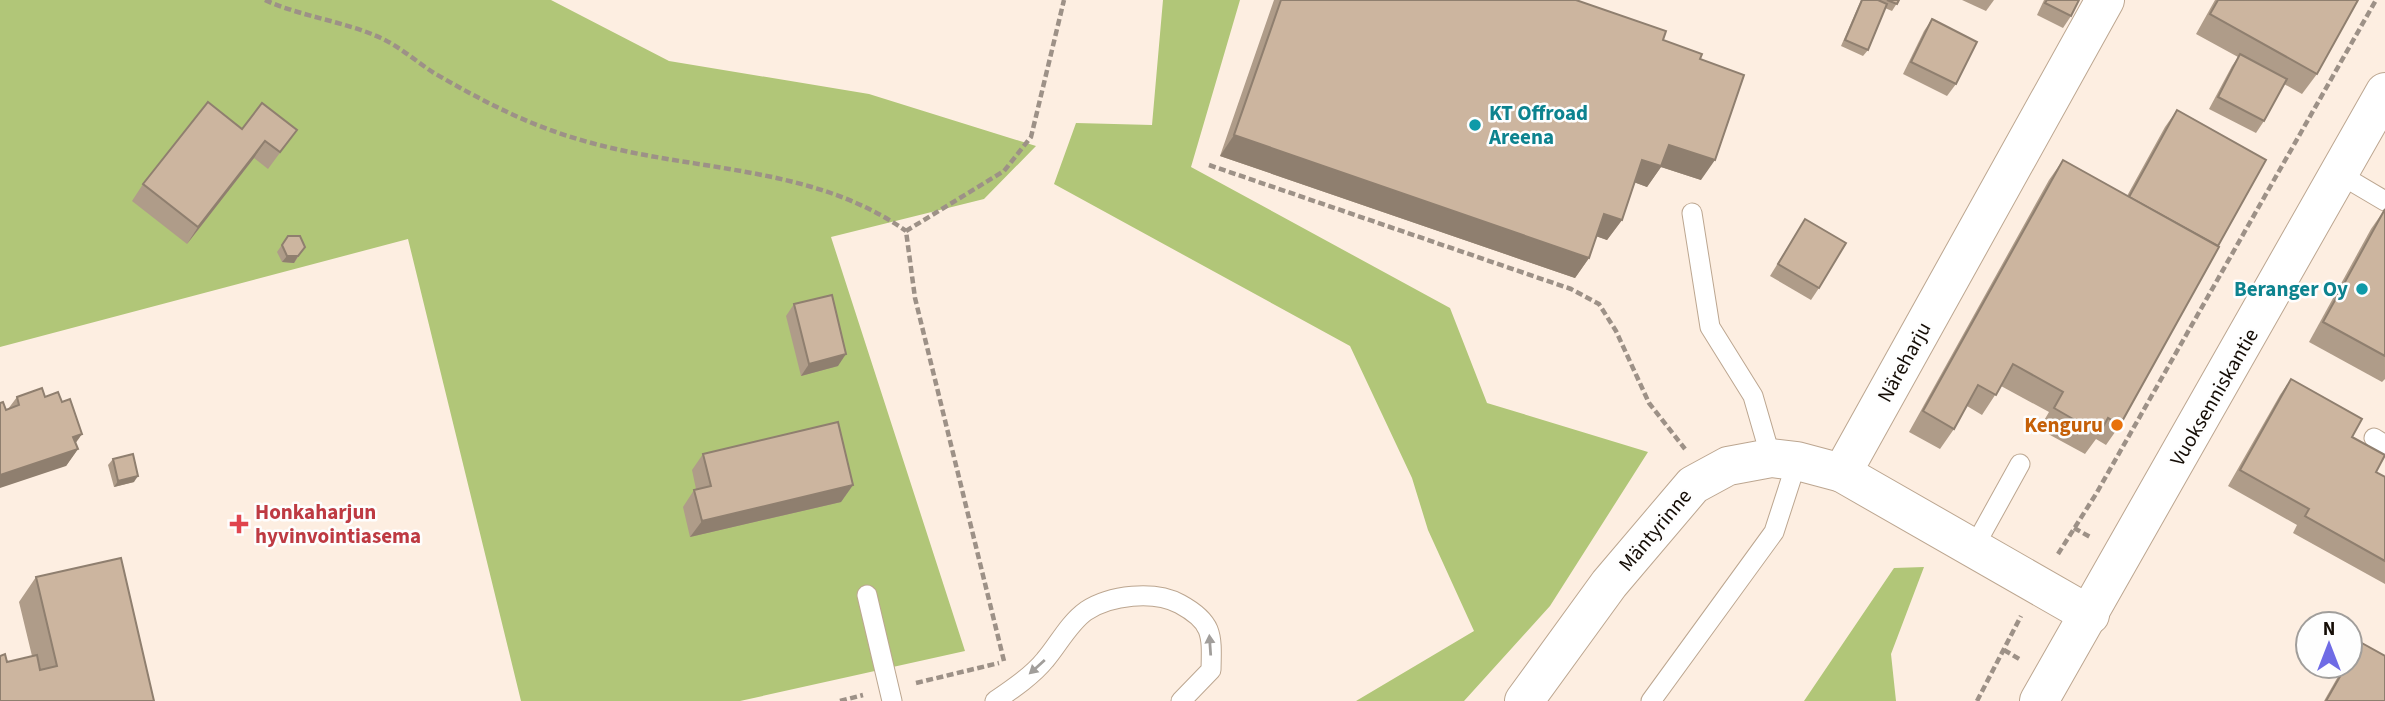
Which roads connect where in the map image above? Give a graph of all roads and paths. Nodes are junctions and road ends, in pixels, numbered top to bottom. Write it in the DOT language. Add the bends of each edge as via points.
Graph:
graph roads {
  1 [pos="265,0"];
  2 [pos="1064,0"];
  3 [pos="2105,0"];
  4 [pos="2376,0"];
  5 [pos="2385,92"];
  6 [pos="1209,165"];
  7 [pos="2340,174"];
  8 [pos="2385,201"];
  9 [pos="1692,214"];
  10 [pos="906,231"];
  11 [pos="1784,459"];
  12 [pos="2020,464"];
  13 [pos="1842,473"];
  14 [pos="1709,476"];
  15 [pos="1973,550"];
  16 [pos="2037,587"];
  17 [pos="867,595"];
  18 [pos="2090,615"];
  19 [pos="1004,662"];
  20 [pos="1043,663"];
  21 [pos="891,695"];
  22 [pos="840,701"];
  23 [pos="995,701"];
  24 [pos="1181,701"];
  25 [pos="1526,701"];
  26 [pos="1651,701"];
  27 [pos="1977,701"];
  28 [pos="2039,701"];
  1 -- 10 [label="path" via="382,38 482,101 531,125 656,159 724,167 833,193 880,213"];
  2 -- 10 [label="path" via="1031,137 1004,171"];
  3 -- 13 [label="street, Näreharju"];
  4 -- 16 [label="path" via="2096,494"];
  5 -- 7 [label="street, Vuoksenniskantie"];
  6 -- 14 [label="path" via="1571,289 1599,304 1649,403"];
  7 -- 8 [label="lane"];
  7 -- 18 [label="street, Vuoksenniskantie"];
  9 -- 11 [label="lane" via="1710,327 1753,396"];
  10 -- 19 [label="path" via="915,298"];
  11 -- 13 [label="street, Mäntyrinne"];
  11 -- 14 [label="street, Mäntyrinne" via="1728,466"];
  11 -- 26 [label="lane" via="1774,532"];
  12 -- 15 [label="lane"];
  13 -- 15 [label="street"];
  14 -- 25 [label="street, Mäntyrinne" via="1693,485 1609,584"];
  15 -- 16 [label="street"];
  16 -- 18 [label="street"];
  16 -- 27 [label="path"];
  17 -- 21 [label="lane"];
  18 -- 28 [label="street, Vuoksenniskantie"];
  19 -- 20 [label="path"];
  19 -- 21 [label="path"];
  20 -- 23 [label="lane, one-way"];
  24 -- 20 [label="lane, one-way" via="1211,670 1212,638 1202,616 1175,601 1139,596 1112,600 1086,611"];
  21 -- 22 [label="path"];
}
